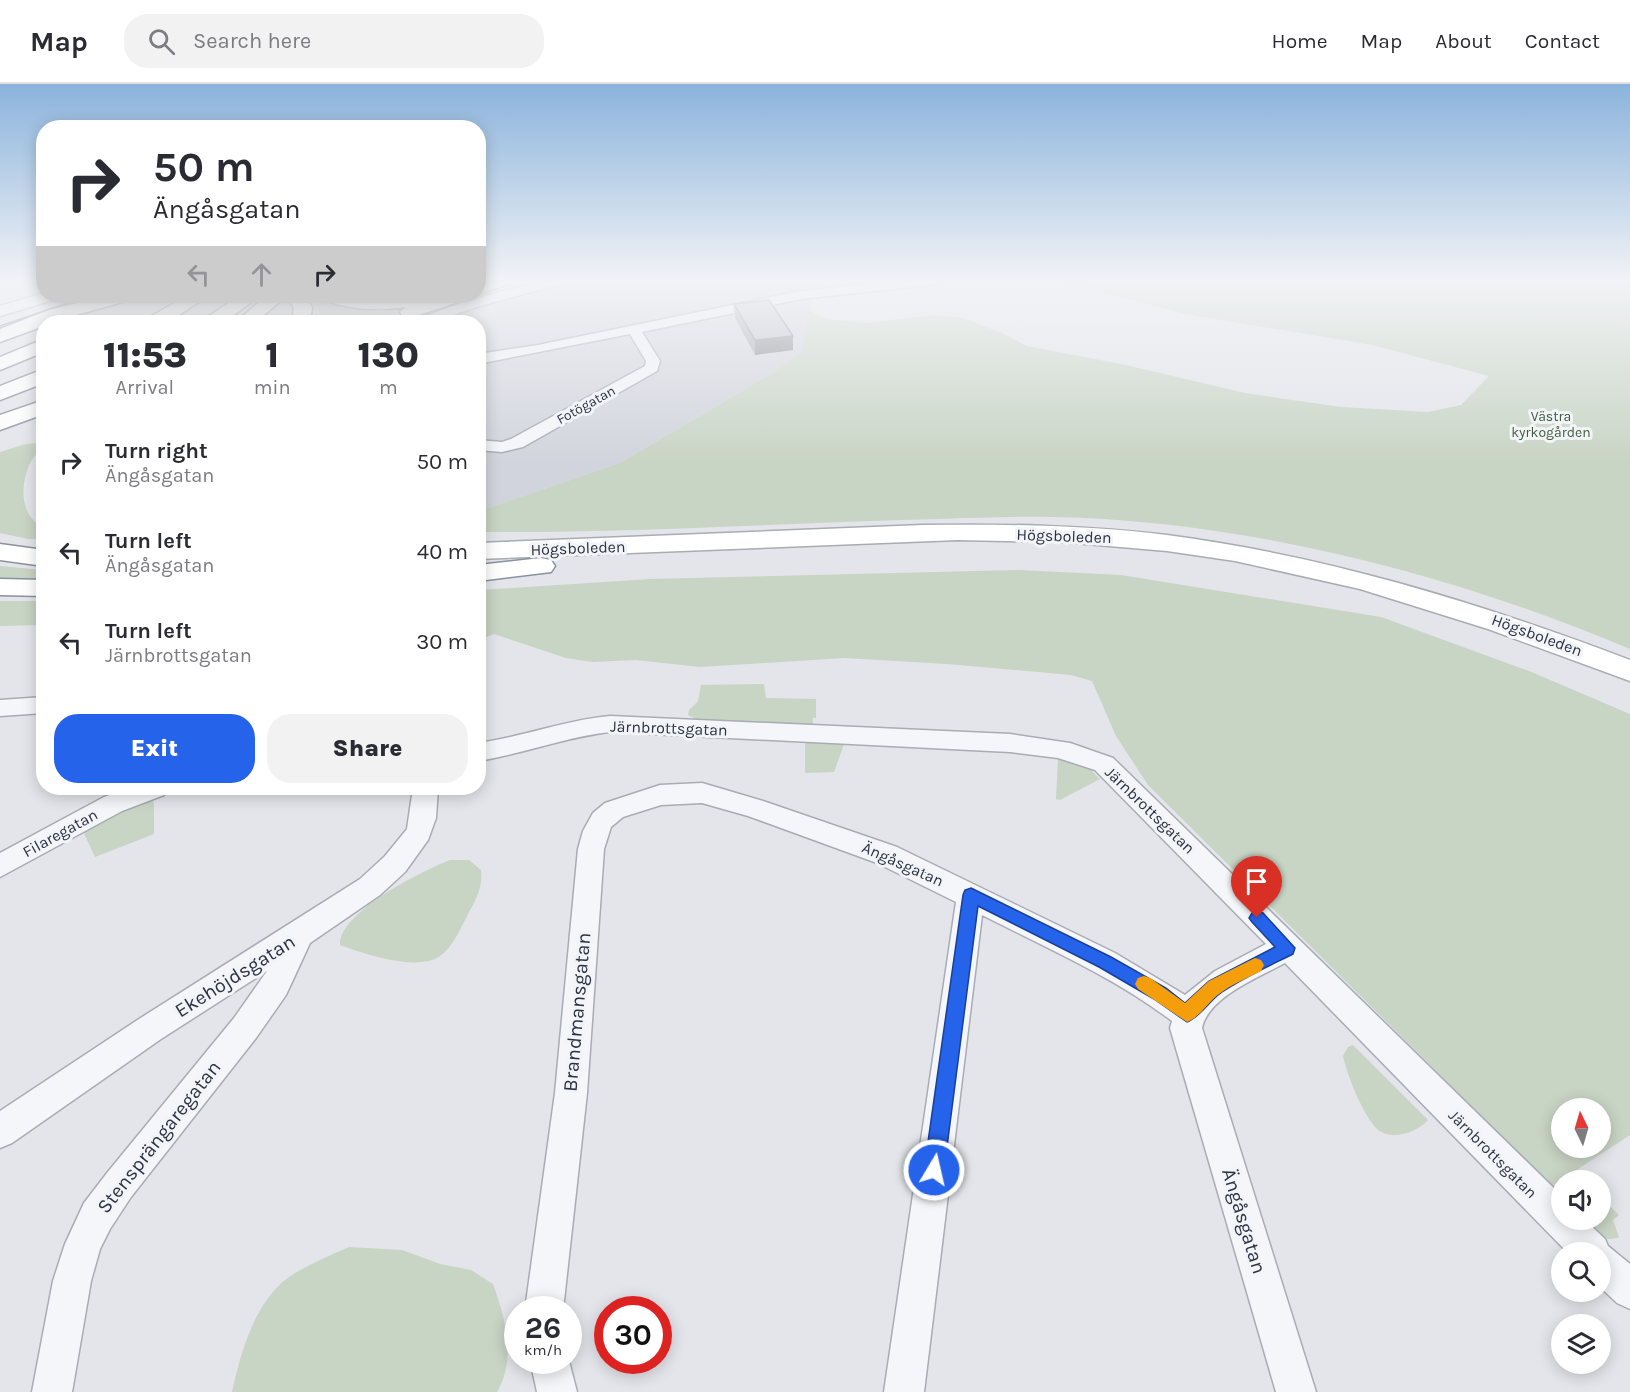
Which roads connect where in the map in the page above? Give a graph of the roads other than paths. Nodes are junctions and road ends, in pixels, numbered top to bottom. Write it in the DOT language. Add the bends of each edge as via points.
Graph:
graph roads {
  1 [pos="576,341"];
  2 [pos="641,341"];
  3 [pos="36,348"];
  4 [pos="486,358"];
  5 [pos="0,364"];
  6 [pos="36,378"];
  7 [pos="0,394"];
  8 [pos="36,409"];
  9 [pos="36,420"];
  10 [pos="0,423"];
  11 [pos="0,434"];
  12 [pos="486,446"];
  13 [pos="486,551"];
  14 [pos="0,552"];
  15 [pos="36,557"];
  16 [pos="541,566"];
  17 [pos="486,567"];
  18 [pos="486,572"];
  19 [pos="0,588"];
  20 [pos="36,588"];
  21 [pos="1630,671"];
  22 [pos="1630,693"];
  23 [pos="36,706"];
  24 [pos="0,708"];
  25 [pos="486,751"];
  26 [pos="702,793"];
  27 [pos="136,795"];
  28 [pos="424,795"];
  29 [pos="0,866"];
  30 [pos="971,895"];
  31 [pos="300,934"];
  32 [pos="1287,948"];
  33 [pos="1187,1014"];
  34 [pos="0,1131"];
  35 [pos="1582,1242"];
  36 [pos="1611,1272"];
  37 [pos="1630,1290"];
  38 [pos="546,1296"];
  39 [pos="553,1374"];
  40 [pos="52,1392"];
  41 [pos="557,1392"];
  42 [pos="904,1392"];
  43 [pos="1296,1392"];
  1 -- 4 [label="street"];
  2 -- 12 [label="street, Fotögatan" via="653,361 652,368 517,443"];
  3 -- 5 [label="main road"];
  6 -- 7 [label="main road"];
  8 -- 10 [label="main road"];
  9 -- 11 [label="main road"];
  13 -- 21 [label="main road, Högsboleden" via="886,534 1059,534 1130,540 1254,556 1396,588 1547,637"];
  14 -- 15 [label="main road"];
  16 -- 17 [label="main road"];
  16 -- 18 [label="main road"];
  16 -- 22 [label="main road, Högsboleden" via="884,552 1042,551 1158,561 1252,574 1363,598 1489,638"];
  19 -- 20 [label="main road"];
  23 -- 24 [label="street"];
  25 -- 32 [label="street, Järnbrottsgatan" via="582,727 620,724 1010,743 1069,751 1104,764"];
  26 -- 30 [label="street, Ängåsgatan" via="871,848"];
  26 -- 38 [label="street, Brandmansgatan" via="660,795 627,805 602,820 596,831 588,877 571,1093"];
  27 -- 29 [label="street, Filaregatan" via="112,804"];
  28 -- 31 [label="street, Ekehöjdsgatan" via="419,832 396,864 370,887"];
  30 -- 33 [label="street, Ängåsgatan" via="1125,973"];
  30 -- 42 [label="street"];
  31 -- 34 [label="street, Ekehöjdsgatan"];
  31 -- 40 [label="street, Stensprängaregatan" via="275,985 245,1028 97,1216 82,1244 72,1281"];
  32 -- 33 [label="street" via="1215,987"];
  32 -- 35 [label="street, Järnbrottsgatan"];
  33 -- 43 [label="street, Ängåsgatan" via="1186,1028"];
  36 -- 37 [label="street"];
  39 -- 41 [label="street"];
}
